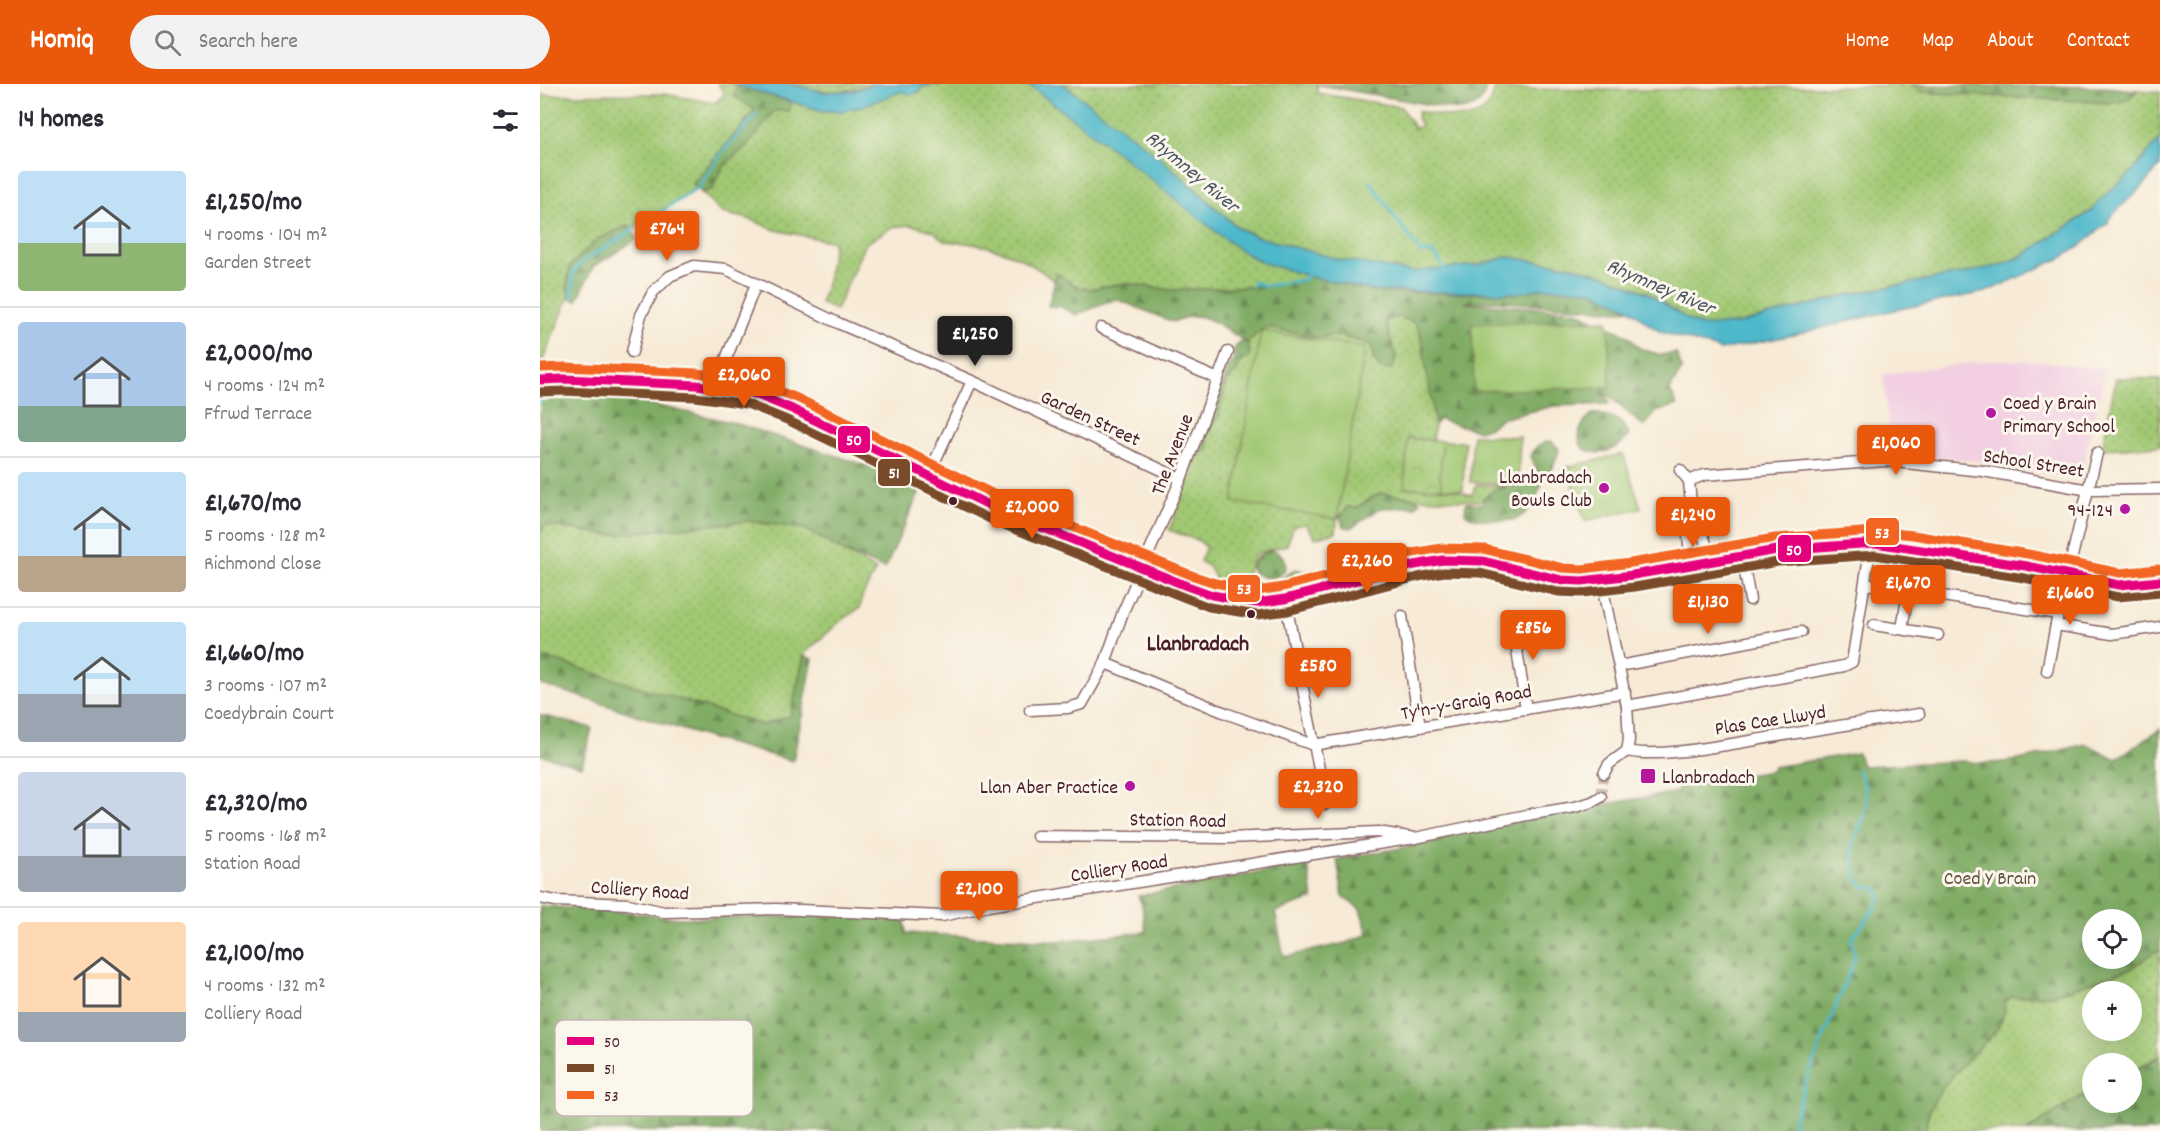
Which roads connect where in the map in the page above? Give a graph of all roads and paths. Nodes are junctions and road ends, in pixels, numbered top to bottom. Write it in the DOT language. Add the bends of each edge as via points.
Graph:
graph roads {
  1 [pos="756,284"];
  2 [pos="1101,327"];
  3 [pos="1228,351"];
  4 [pos="632,352"];
  5 [pos="724,364"];
  6 [pos="540,380"];
  7 [pos="1218,380"];
  8 [pos="972,381"];
  9 [pos="2097,453"];
  10 [pos="1680,470"];
  11 [pos="932,477"];
  12 [pos="1181,479"];
  13 [pos="1689,481"];
  14 [pos="2160,489"];
  15 [pos="2089,490"];
  16 [pos="1692,517"];
  17 [pos="1871,544"];
  18 [pos="1742,556"];
  19 [pos="1712,561"];
  20 [pos="1693,565"];
  21 [pos="1144,567"];
  22 [pos="2068,575"];
  23 [pos="1601,580"];
  24 [pos="2160,581"];
  25 [pos="1866,584"];
  26 [pos="1908,591"];
  27 [pos="1285,599"];
  28 [pos="1750,600"];
  29 [pos="1402,616"];
  30 [pos="1512,617"];
  31 [pos="2057,620"];
  32 [pos="1874,625"];
  33 [pos="2160,627"];
  34 [pos="1902,629"];
  35 [pos="1801,632"];
  36 [pos="1938,635"];
  37 [pos="1105,663"];
  38 [pos="1619,666"];
  39 [pos="2047,671"];
  40 [pos="1625,692"];
  41 [pos="1627,706"];
  42 [pos="1526,709"];
  43 [pos="1030,710"];
  44 [pos="1918,714"];
  45 [pos="1420,727"];
  46 [pos="1313,745"];
  47 [pos="1627,751"];
  48 [pos="1605,773"];
  49 [pos="1601,797"];
  50 [pos="1326,804"];
  51 [pos="1037,836"];
  52 [pos="1415,838"];
  53 [pos="540,898"];
  1 -- 4 [label="street, Garden Street" via="726,268 694,266 670,276 653,292"];
  1 -- 5 [label="street"];
  1 -- 8 [label="street, Garden Street"];
  2 -- 7 [label="street"];
  3 -- 7 [label="street, The Avenue"];
  6 -- 11 [label="street" via="696,385 750,392"];
  7 -- 12 [label="street, The Avenue"];
  8 -- 11 [label="street"];
  8 -- 12 [label="street, Garden Street"];
  9 -- 15 [label="street"];
  10 -- 13 [label="street"];
  11 -- 21 [label="street" via="997,509"];
  12 -- 21 [label="street, The Avenue"];
  13 -- 15 [label="street, School Street" via="1704,475 1885,461 1983,471"];
  13 -- 16 [label="street"];
  14 -- 15 [label="street, School Street"];
  15 -- 22 [label="street"];
  16 -- 19 [label="street" via="1702,526"];
  16 -- 20 [label="street" via="1688,530"];
  17 -- 18 [label="street"];
  17 -- 22 [label="street" via="1911,547"];
  17 -- 25 [label="street"];
  18 -- 19 [label="street"];
  18 -- 28 [label="street"];
  19 -- 20 [label="street"];
  20 -- 23 [label="street"];
  21 -- 27 [label="street" via="1196,589 1242,602"];
  21 -- 37 [label="street, The Avenue"];
  22 -- 24 [label="street" via="2119,585"];
  22 -- 31 [label="street"];
  23 -- 27 [label="street" via="1561,580 1482,561 1443,560"];
  23 -- 38 [label="street"];
  25 -- 26 [label="street"];
  25 -- 41 [label="street" via="1852,662"];
  26 -- 31 [label="street"];
  26 -- 34 [label="street"];
  27 -- 46 [label="street"];
  29 -- 45 [label="street"];
  30 -- 42 [label="street"];
  31 -- 33 [label="street" via="2112,634"];
  31 -- 39 [label="street"];
  32 -- 34 [label="street"];
  34 -- 36 [label="street"];
  35 -- 38 [label="street"];
  37 -- 43 [label="street, The Avenue" via="1082,704"];
  37 -- 46 [label="street"];
  38 -- 40 [label="street"];
  40 -- 41 [label="street"];
  40 -- 42 [label="street, Ty'n-y-Graig Road"];
  41 -- 47 [label="street"];
  42 -- 45 [label="street, Ty'n-y-Graig Road"];
  44 -- 47 [label="street, Plas Cae Llwyd" via="1712,747 1652,753"];
  45 -- 46 [label="street, Ty'n-y-Graig Road"];
  46 -- 50 [label="street"];
  47 -- 48 [label="street" via="1609,764"];
  49 -- 52 [label="street, Station Road" via="1575,807"];
  51 -- 52 [label="street, Station Road" via="1266,838 1378,832"];
  52 -- 53 [label="street, Colliery Road" via="942,916 776,909 664,912 628,904"];
}
